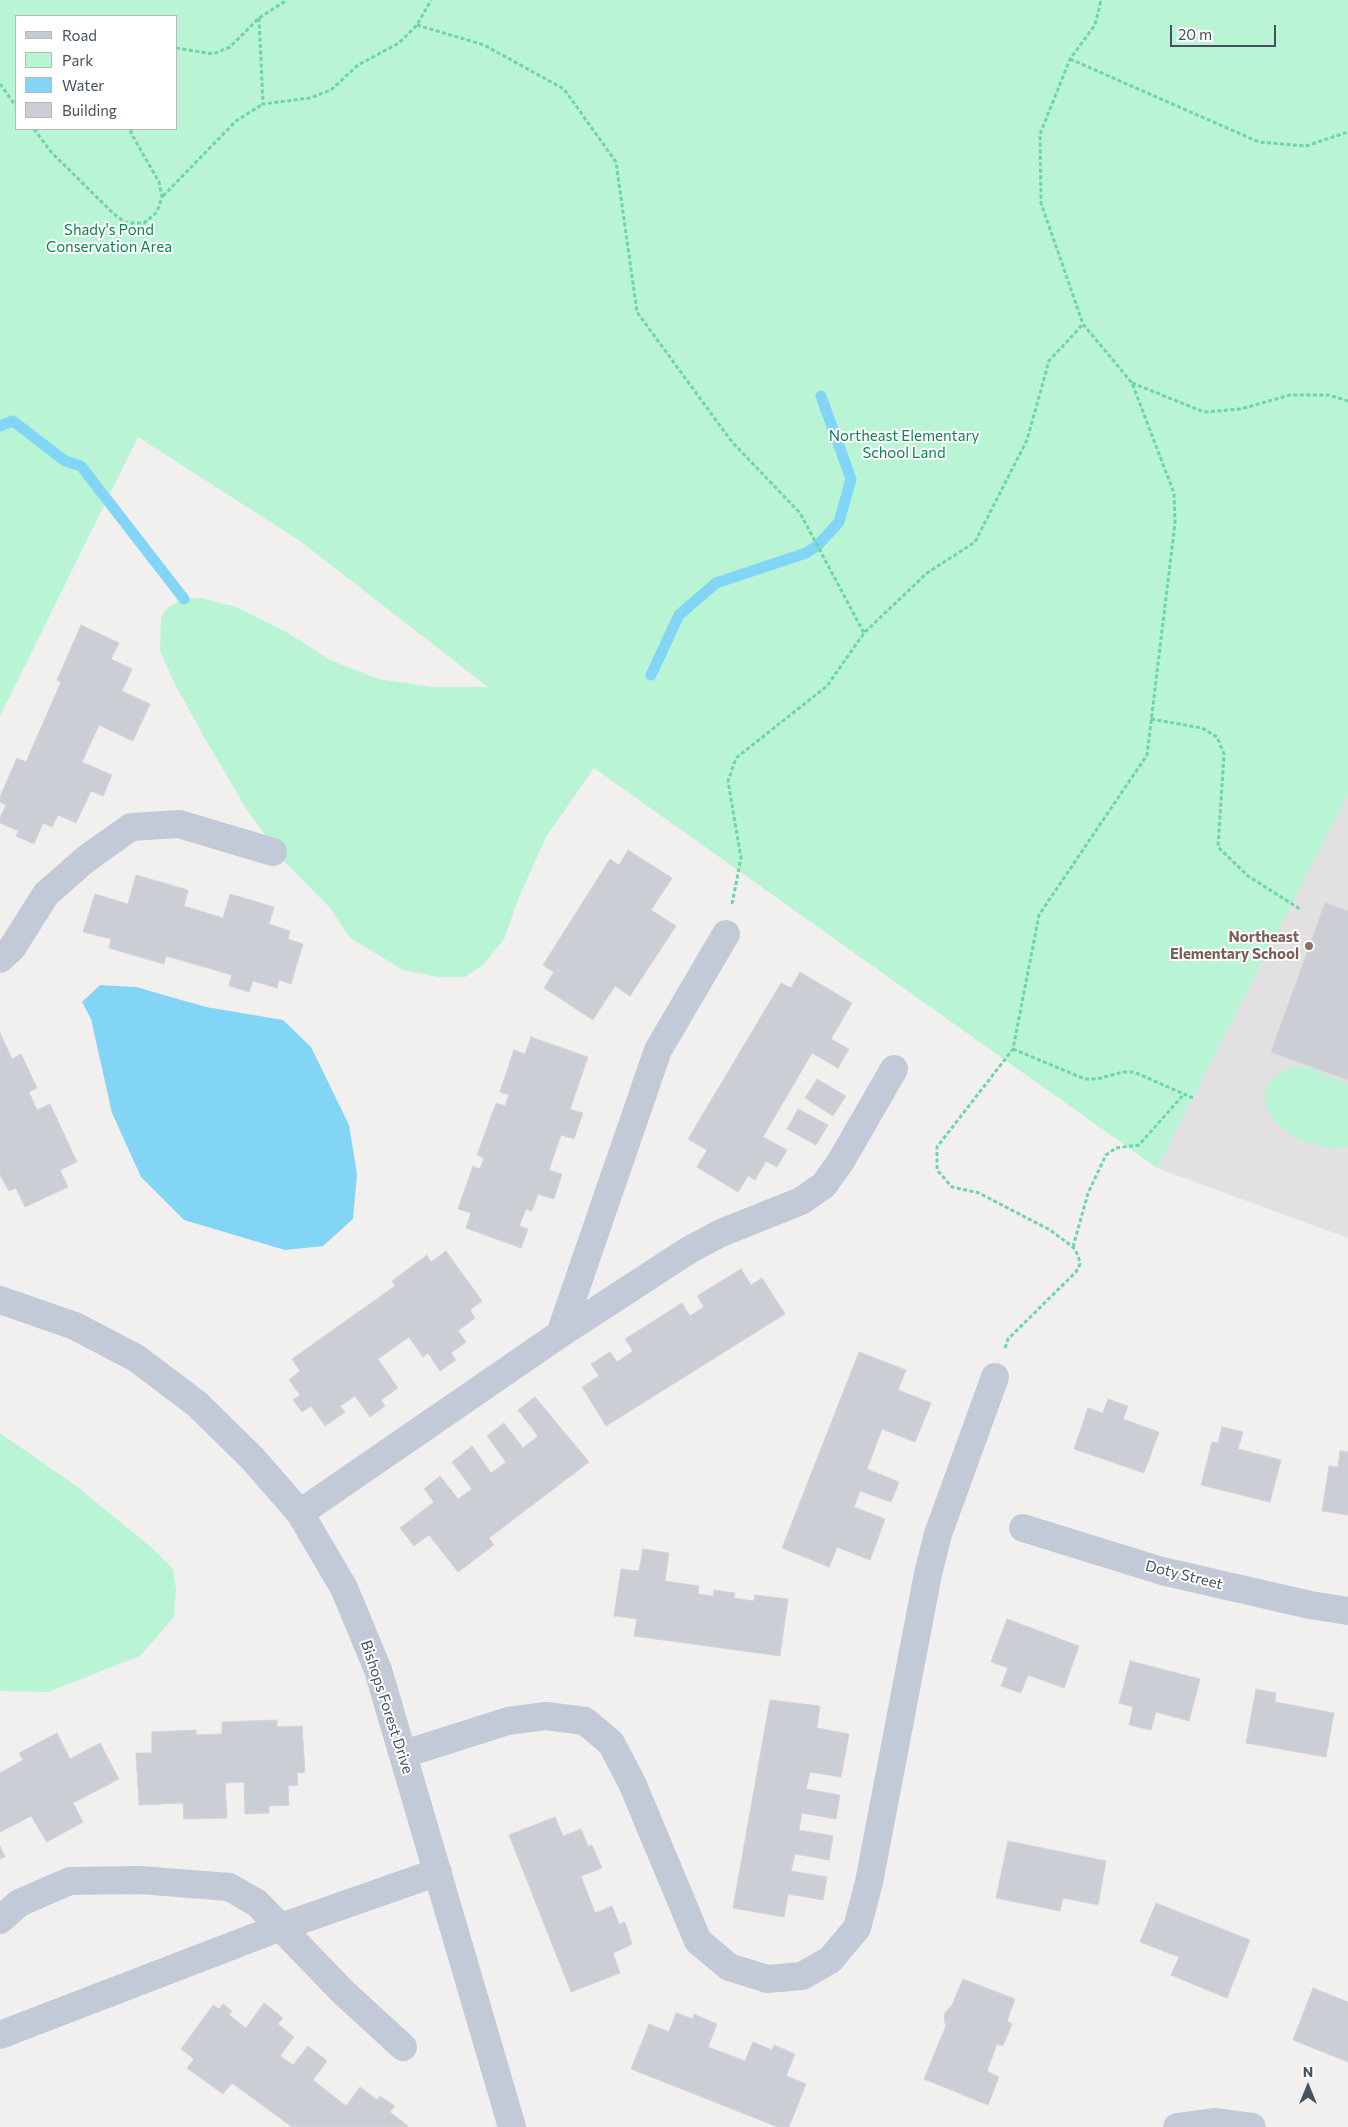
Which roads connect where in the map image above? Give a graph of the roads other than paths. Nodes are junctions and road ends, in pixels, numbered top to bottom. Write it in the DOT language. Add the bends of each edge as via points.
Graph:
graph roads {
  1 [pos="273,852"];
  2 [pos="726,934"];
  3 [pos="0,959"];
  4 [pos="894,1069"];
  5 [pos="0,1300"];
  6 [pos="560,1334"];
  7 [pos="995,1377"];
  8 [pos="300,1513"];
  9 [pos="1023,1528"];
  10 [pos="1348,1611"];
  11 [pos="404,1754"];
  12 [pos="438,1872"];
  13 [pos="0,1920"];
  14 [pos="282,1927"];
  15 [pos="0,2035"];
  16 [pos="403,2046"];
  17 [pos="512,2127"];
  18 [pos="1177,2127"];
  19 [pos="1252,2127"];
  1 -- 3 [label="street" via="179,824 130,827 86,858 46,894 12,948"];
  2 -- 6 [label="street" via="658,1050"];
  4 -- 6 [label="street" via="824,1185 801,1201 721,1233 689,1250"];
  5 -- 8 [label="street, Bishops Forest Drive" via="75,1326 136,1358 197,1404 252,1458"];
  6 -- 8 [label="street"];
  7 -- 11 [label="street" via="938,1534 857,1928 830,1960 802,1976 767,1979 729,1968 698,1941 628,1775 611,1743 585,1721 546,1716 508,1721"];
  8 -- 11 [label="street, Bishops Forest Drive" via="344,1588 378,1670"];
  9 -- 10 [label="street, Doty Street" via="1162,1572"];
  11 -- 12 [label="street, Bishops Forest Drive"];
  12 -- 14 [label="street"];
  12 -- 17 [label="street, Bishops Forest Drive"];
  13 -- 14 [label="street" via="19,1902 70,1881 140,1880 228,1887 256,1903"];
  14 -- 15 [label="street"];
  14 -- 16 [label="street" via="343,1992"];
  18 -- 19 [label="street" via="1214,2122"];
}
